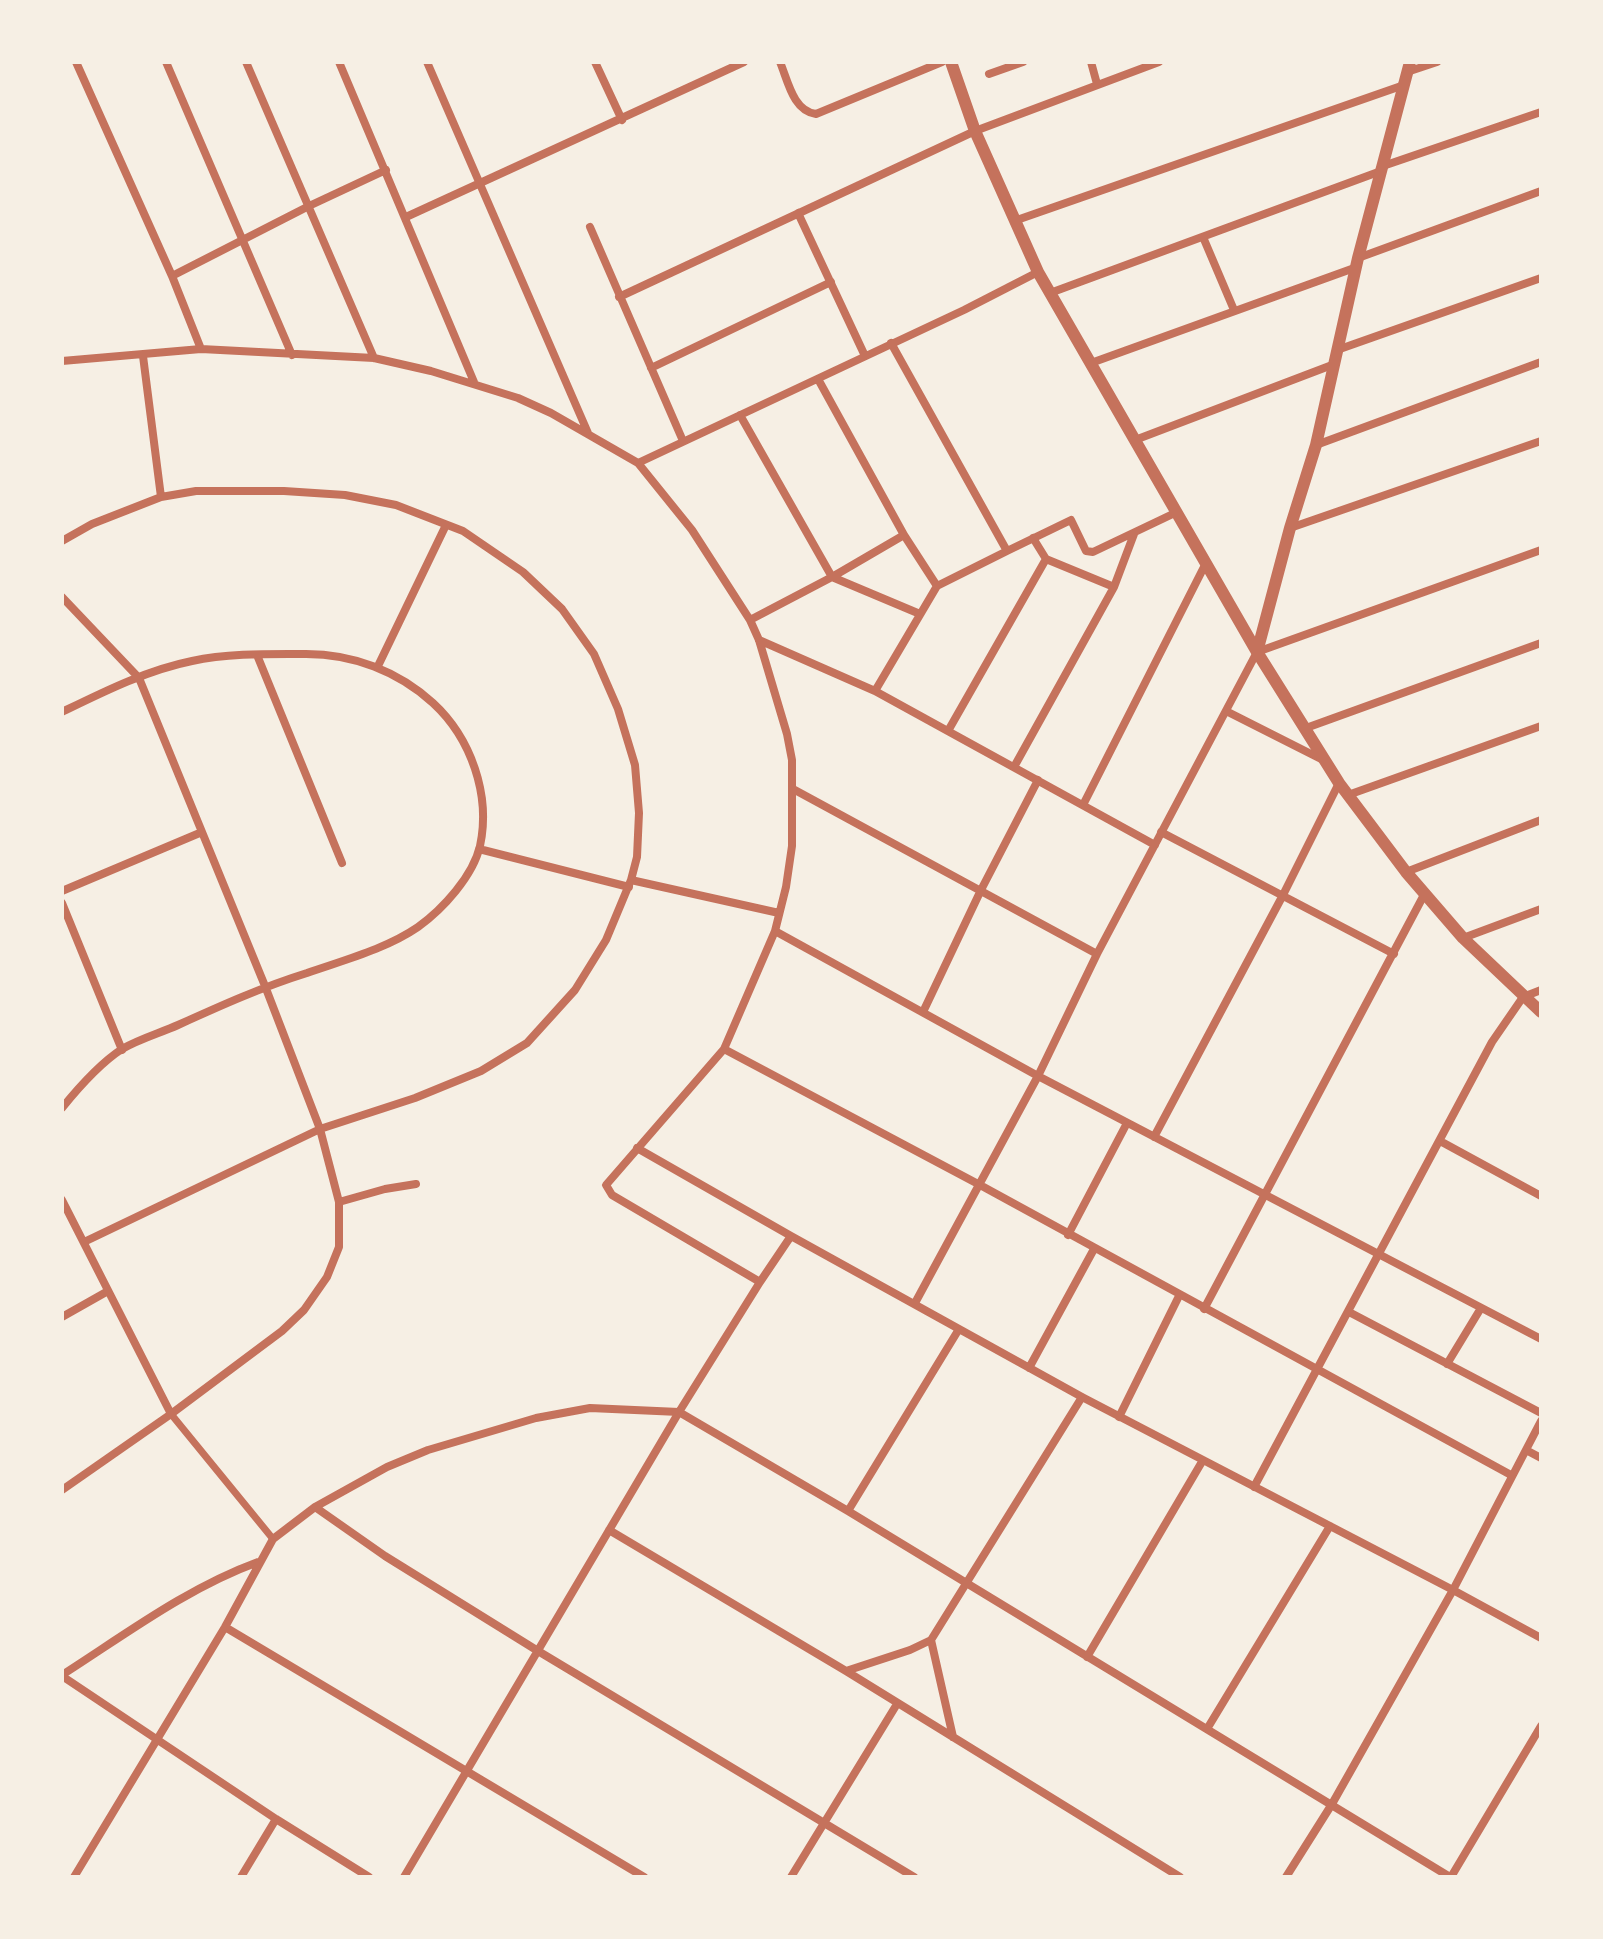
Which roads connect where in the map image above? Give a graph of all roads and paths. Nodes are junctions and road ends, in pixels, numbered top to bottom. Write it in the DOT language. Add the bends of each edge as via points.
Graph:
graph roads {
  1 [pos="76,62"];
  2 [pos="166,62"];
  3 [pos="246,62"];
  4 [pos="339,62"];
  5 [pos="427,62"];
  6 [pos="595,62"];
  7 [pos="744,62"];
  8 [pos="780,62"];
  9 [pos="942,62"];
  10 [pos="951,62"];
  11 [pos="1023,62"];
  12 [pos="1091,62"];
  13 [pos="1159,62"];
  14 [pos="1437,62"];
  15 [pos="1407,73"];
  16 [pos="989,74"];
  17 [pos="1097,84"];
  18 [pos="1541,113"];
  19 [pos="622,120"];
  20 [pos="975,131"];
  21 [pos="1382,168"];
  22 [pos="386,170"];
  23 [pos="480,184"];
  24 [pos="1541,191"];
  25 [pos="309,206"];
  26 [pos="798,213"];
  27 [pos="406,217"];
  28 [pos="1014,221"];
  29 [pos="590,227"];
  30 [pos="1203,237"];
  31 [pos="241,241"];
  32 [pos="1358,262"];
  33 [pos="1038,272"];
  34 [pos="172,276"];
  35 [pos="1541,278"];
  36 [pos="831,282"];
  37 [pos="1050,293"];
  38 [pos="619,297"];
  39 [pos="1234,310"];
  40 [pos="891,343"];
  41 [pos="201,349"];
  42 [pos="1337,350"];
  43 [pos="292,355"];
  44 [pos="143,356"];
  45 [pos="865,356"];
  46 [pos="374,358"];
  47 [pos="62,361"];
  48 [pos="1541,362"];
  49 [pos="1091,363"];
  50 [pos="1332,365"];
  51 [pos="651,368"];
  52 [pos="818,379"];
  53 [pos="474,382"];
  54 [pos="740,415"];
  55 [pos="588,434"];
  56 [pos="1135,440"];
  57 [pos="683,441"];
  58 [pos="1541,441"];
  59 [pos="1316,445"];
  60 [pos="638,463"];
  61 [pos="161,497"];
  62 [pos="1177,512"];
  63 [pos="446,525"];
  64 [pos="1290,528"];
  65 [pos="1134,533"];
  66 [pos="904,535"];
  67 [pos="1033,538"];
  68 [pos="62,541"];
  69 [pos="1541,550"];
  70 [pos="1007,551"];
  71 [pos="1046,559"];
  72 [pos="1206,563"];
  73 [pos="832,577"];
  74 [pos="937,586"];
  75 [pos="1114,587"];
  76 [pos="62,597"];
  77 [pos="920,614"];
  78 [pos="750,620"];
  79 [pos="759,640"];
  80 [pos="1541,643"];
  81 [pos="1257,652"];
  82 [pos="257,655"];
  83 [pos="378,666"];
  84 [pos="139,678"];
  85 [pos="875,691"];
  86 [pos="1226,711"];
  87 [pos="62,712"];
  88 [pos="1541,726"];
  89 [pos="1306,728"];
  90 [pos="948,731"];
  91 [pos="1326,762"];
  92 [pos="1014,767"];
  93 [pos="1038,780"];
  94 [pos="1339,783"];
  95 [pos="793,789"];
  96 [pos="1348,795"];
  97 [pos="1083,805"];
  98 [pos="1541,820"];
  99 [pos="202,832"];
  100 [pos="1161,832"];
  101 [pos="1155,845"];
  102 [pos="479,849"];
  103 [pos="342,863"];
  104 [pos="1406,872"];
  105 [pos="630,884"];
  106 [pos="981,890"];
  107 [pos="62,891"];
  108 [pos="1425,893"];
  109 [pos="1283,895"];
  110 [pos="62,903"];
  111 [pos="1541,909"];
  112 [pos="779,913"];
  113 [pos="775,931"];
  114 [pos="1463,938"];
  115 [pos="1097,954"];
  116 [pos="1394,954"];
  117 [pos="265,986"];
  118 [pos="1541,990"];
  119 [pos="1523,997"];
  120 [pos="923,1012"];
  121 [pos="1541,1012"];
  122 [pos="724,1049"];
  123 [pos="122,1050"];
  124 [pos="1038,1076"];
  125 [pos="62,1108"];
  126 [pos="1127,1123"];
  127 [pos="320,1129"];
  128 [pos="1154,1137"];
  129 [pos="1440,1141"];
  130 [pos="637,1148"];
  131 [pos="416,1184"];
  132 [pos="980,1185"];
  133 [pos="1265,1196"];
  134 [pos="1541,1196"];
  135 [pos="62,1200"];
  136 [pos="339,1202"];
  137 [pos="1068,1235"];
  138 [pos="791,1236"];
  139 [pos="84,1242"];
  140 [pos="1094,1249"];
  141 [pos="1380,1255"];
  142 [pos="760,1282"];
  143 [pos="108,1291"];
  144 [pos="1179,1296"];
  145 [pos="915,1303"];
  146 [pos="1481,1308"];
  147 [pos="1204,1309"];
  148 [pos="1349,1312"];
  149 [pos="62,1317"];
  150 [pos="959,1329"];
  151 [pos="1541,1339"];
  152 [pos="1447,1364"];
  153 [pos="1029,1368"];
  154 [pos="1318,1368"];
  155 [pos="1082,1397"];
  156 [pos="679,1412"];
  157 [pos="1541,1413"];
  158 [pos="171,1414"];
  159 [pos="1119,1417"];
  160 [pos="1541,1421"];
  161 [pos="1526,1450"];
  162 [pos="1541,1458"];
  163 [pos="1203,1460"];
  164 [pos="1511,1475"];
  165 [pos="1254,1487"];
  166 [pos="62,1490"];
  167 [pos="315,1507"];
  168 [pos="848,1511"];
  169 [pos="1330,1526"];
  170 [pos="609,1530"];
  171 [pos="273,1539"];
  172 [pos="259,1561"];
  173 [pos="967,1584"];
  174 [pos="1453,1590"];
  175 [pos="225,1627"];
  176 [pos="1541,1638"];
  177 [pos="931,1640"];
  178 [pos="538,1651"];
  179 [pos="1087,1657"];
  180 [pos="846,1671"];
  181 [pos="62,1676"];
  182 [pos="897,1704"];
  183 [pos="1541,1726"];
  184 [pos="1207,1729"];
  185 [pos="953,1737"];
  186 [pos="157,1740"];
  187 [pos="467,1771"];
  188 [pos="1332,1804"];
  189 [pos="276,1819"];
  190 [pos="823,1823"];
  191 [pos="74,1877"];
  192 [pos="241,1877"];
  193 [pos="369,1877"];
  194 [pos="404,1877"];
  195 [pos="644,1877"];
  196 [pos="791,1877"];
  197 [pos="914,1877"];
  198 [pos="1180,1877"];
  199 [pos="1286,1877"];
  200 [pos="1450,1877"];
  1 -- 34 [label="street"];
  2 -- 31 [label="street"];
  3 -- 25 [label="street"];
  4 -- 22 [label="street"];
  5 -- 23 [label="street"];
  6 -- 19 [label="street"];
  7 -- 19 [label="street"];
  8 -- 9 [label="street" via="799,107 816,114"];
  10 -- 20 [label="street"];
  11 -- 16 [label="street"];
  12 -- 17 [label="street"];
  13 -- 17 [label="street"];
  14 -- 15 [label="street"];
  15 -- 21 [label="street"];
  15 -- 28 [label="street"];
  17 -- 20 [label="street"];
  18 -- 21 [label="street"];
  19 -- 23 [label="street"];
  20 -- 26 [label="street"];
  20 -- 28 [label="street"];
  21 -- 30 [label="street"];
  21 -- 32 [label="street"];
  22 -- 25 [label="street"];
  22 -- 27 [label="street"];
  23 -- 27 [label="street"];
  23 -- 55 [label="street"];
  24 -- 32 [label="street"];
  25 -- 31 [label="street"];
  25 -- 46 [label="street"];
  26 -- 36 [label="street"];
  26 -- 38 [label="street"];
  27 -- 53 [label="street"];
  28 -- 33 [label="street"];
  29 -- 38 [label="street"];
  30 -- 37 [label="street"];
  30 -- 39 [label="street"];
  31 -- 34 [label="street"];
  31 -- 43 [label="street"];
  32 -- 39 [label="street"];
  32 -- 42 [label="street"];
  33 -- 37 [label="street"];
  33 -- 40 [label="street"];
  34 -- 41 [label="street"];
  35 -- 42 [label="street"];
  36 -- 45 [label="street"];
  36 -- 51 [label="street"];
  37 -- 49 [label="street"];
  38 -- 51 [label="street"];
  39 -- 49 [label="street"];
  40 -- 45 [label="street"];
  40 -- 70 [label="street"];
  41 -- 43 [label="street"];
  41 -- 44 [label="street"];
  42 -- 50 [label="street"];
  43 -- 46 [label="street"];
  44 -- 47 [label="street"];
  44 -- 61 [label="street"];
  45 -- 52 [label="street"];
  46 -- 53 [label="street"];
  48 -- 59 [label="street"];
  49 -- 56 [label="street"];
  50 -- 56 [label="street"];
  50 -- 59 [label="street"];
  51 -- 57 [label="street"];
  52 -- 54 [label="street"];
  52 -- 66 [label="street"];
  53 -- 55 [label="street"];
  54 -- 57 [label="street"];
  54 -- 73 [label="street"];
  55 -- 60 [label="street"];
  56 -- 62 [label="street"];
  57 -- 60 [label="street"];
  58 -- 64 [label="street"];
  59 -- 64 [label="street"];
  60 -- 78 [label="street" via="692,530"];
  61 -- 63 [label="street" via="196,491 345,495 396,505"];
  61 -- 68 [label="street"];
  62 -- 65 [label="street"];
  62 -- 72 [label="street"];
  63 -- 83 [label="street"];
  63 -- 105 [label="street" via="523,572 562,609 594,654 635,765 639,813"];
  64 -- 81 [label="street"];
  65 -- 67 [label="street" via="1089,552 1071,520"];
  65 -- 75 [label="street"];
  66 -- 73 [label="street"];
  66 -- 74 [label="street"];
  67 -- 70 [label="street"];
  67 -- 71 [label="street"];
  69 -- 81 [label="street"];
  70 -- 74 [label="street"];
  71 -- 75 [label="street"];
  71 -- 90 [label="street"];
  72 -- 81 [label="street"];
  72 -- 97 [label="street"];
  73 -- 77 [label="street"];
  73 -- 78 [label="street"];
  74 -- 77 [label="street"];
  75 -- 92 [label="street"];
  76 -- 84 [label="street"];
  77 -- 85 [label="street"];
  78 -- 79 [label="street"];
  79 -- 85 [label="street"];
  79 -- 95 [label="street" via="787,734"];
  80 -- 89 [label="street"];
  81 -- 86 [label="street"];
  81 -- 89 [label="street"];
  82 -- 83 [label="street" via="317,654"];
  82 -- 84 [label="street" via="192,661"];
  82 -- 103 [label="street"];
  83 -- 102 [label="street" via="424,694 463,741 481,795"];
  84 -- 87 [label="street"];
  84 -- 99 [label="street"];
  85 -- 90 [label="street"];
  86 -- 91 [label="street"];
  86 -- 100 [label="street"];
  88 -- 96 [label="street"];
  89 -- 91 [label="street"];
  90 -- 92 [label="street"];
  91 -- 94 [label="street"];
  92 -- 93 [label="street"];
  93 -- 97 [label="street"];
  93 -- 106 [label="street"];
  94 -- 96 [label="street"];
  94 -- 109 [label="street"];
  95 -- 106 [label="street"];
  95 -- 112 [label="street" via="792,846"];
  96 -- 104 [label="street"];
  97 -- 101 [label="street"];
  98 -- 104 [label="street"];
  99 -- 107 [label="street"];
  99 -- 117 [label="street"];
  100 -- 101 [label="street"];
  100 -- 109 [label="street"];
  101 -- 115 [label="street"];
  102 -- 105 [label="street"];
  102 -- 117 [label="street" via="453,893 418,927 394,941"];
  104 -- 108 [label="street"];
  105 -- 112 [label="street"];
  105 -- 127 [label="street" via="606,940 575,990 527,1043 481,1071"];
  106 -- 115 [label="street"];
  106 -- 120 [label="street"];
  108 -- 114 [label="street"];
  108 -- 116 [label="street"];
  109 -- 116 [label="street"];
  109 -- 128 [label="street"];
  110 -- 123 [label="street"];
  111 -- 114 [label="street"];
  112 -- 113 [label="street"];
  113 -- 120 [label="street"];
  113 -- 122 [label="street"];
  114 -- 119 [label="street"];
  115 -- 124 [label="street"];
  116 -- 133 [label="street"];
  117 -- 123 [label="street"];
  117 -- 127 [label="street"];
  118 -- 119 [label="street"];
  119 -- 121 [label="street"];
  119 -- 129 [label="street" via="1492,1042"];
  120 -- 124 [label="street"];
  122 -- 130 [label="street"];
  122 -- 132 [label="street"];
  123 -- 125 [label="street"];
  124 -- 126 [label="street"];
  124 -- 132 [label="street"];
  126 -- 128 [label="street"];
  126 -- 137 [label="street"];
  127 -- 136 [label="street"];
  127 -- 139 [label="street"];
  128 -- 133 [label="street"];
  129 -- 134 [label="street"];
  129 -- 141 [label="street"];
  130 -- 138 [label="street"];
  130 -- 142 [label="street" via="610,1178 607,1192"];
  131 -- 136 [label="street"];
  132 -- 137 [label="street"];
  132 -- 145 [label="street"];
  133 -- 141 [label="street"];
  133 -- 147 [label="street"];
  135 -- 139 [label="street"];
  136 -- 158 [label="street" via="339,1247 327,1277 304,1310"];
  137 -- 140 [label="street"];
  138 -- 142 [label="street"];
  138 -- 145 [label="street"];
  139 -- 143 [label="street"];
  140 -- 144 [label="street"];
  140 -- 153 [label="street"];
  141 -- 146 [label="street"];
  141 -- 148 [label="street"];
  142 -- 156 [label="street"];
  143 -- 149 [label="street"];
  143 -- 158 [label="street"];
  144 -- 147 [label="street"];
  144 -- 159 [label="street"];
  145 -- 150 [label="street"];
  146 -- 151 [label="street"];
  146 -- 152 [label="street"];
  147 -- 154 [label="street"];
  148 -- 152 [label="street"];
  148 -- 154 [label="street"];
  150 -- 153 [label="street"];
  150 -- 168 [label="street"];
  152 -- 157 [label="street"];
  153 -- 155 [label="street"];
  154 -- 164 [label="street"];
  154 -- 165 [label="street"];
  155 -- 159 [label="street"];
  155 -- 173 [label="street"];
  156 -- 167 [label="street" via="590,1408 536,1418 428,1450"];
  156 -- 168 [label="street"];
  156 -- 170 [label="street"];
  158 -- 166 [label="street"];
  158 -- 171 [label="street"];
  159 -- 163 [label="street"];
  160 -- 161 [label="street"];
  161 -- 162 [label="street"];
  161 -- 164 [label="street"];
  163 -- 165 [label="street"];
  163 -- 179 [label="street"];
  164 -- 174 [label="street"];
  165 -- 169 [label="street"];
  167 -- 171 [label="street"];
  167 -- 178 [label="street"];
  168 -- 173 [label="street"];
  169 -- 174 [label="street"];
  169 -- 184 [label="street"];
  170 -- 178 [label="street"];
  170 -- 180 [label="street"];
  171 -- 172 [label="street"];
  172 -- 175 [label="street"];
  172 -- 181 [label="street" via="190,1592"];
  173 -- 177 [label="street"];
  173 -- 179 [label="street"];
  174 -- 176 [label="street"];
  174 -- 188 [label="street"];
  175 -- 186 [label="street"];
  175 -- 187 [label="street"];
  177 -- 180 [label="street"];
  177 -- 185 [label="street"];
  178 -- 187 [label="street"];
  178 -- 190 [label="street"];
  179 -- 184 [label="street"];
  180 -- 182 [label="street"];
  181 -- 186 [label="street"];
  182 -- 185 [label="street"];
  182 -- 190 [label="street"];
  183 -- 200 [label="street"];
  184 -- 188 [label="street"];
  185 -- 198 [label="street"];
  186 -- 189 [label="street"];
  186 -- 191 [label="street"];
  187 -- 194 [label="street"];
  187 -- 195 [label="street"];
  188 -- 199 [label="street"];
  188 -- 200 [label="street"];
  189 -- 192 [label="street"];
  189 -- 193 [label="street"];
  190 -- 196 [label="street"];
  190 -- 197 [label="street"];
}
